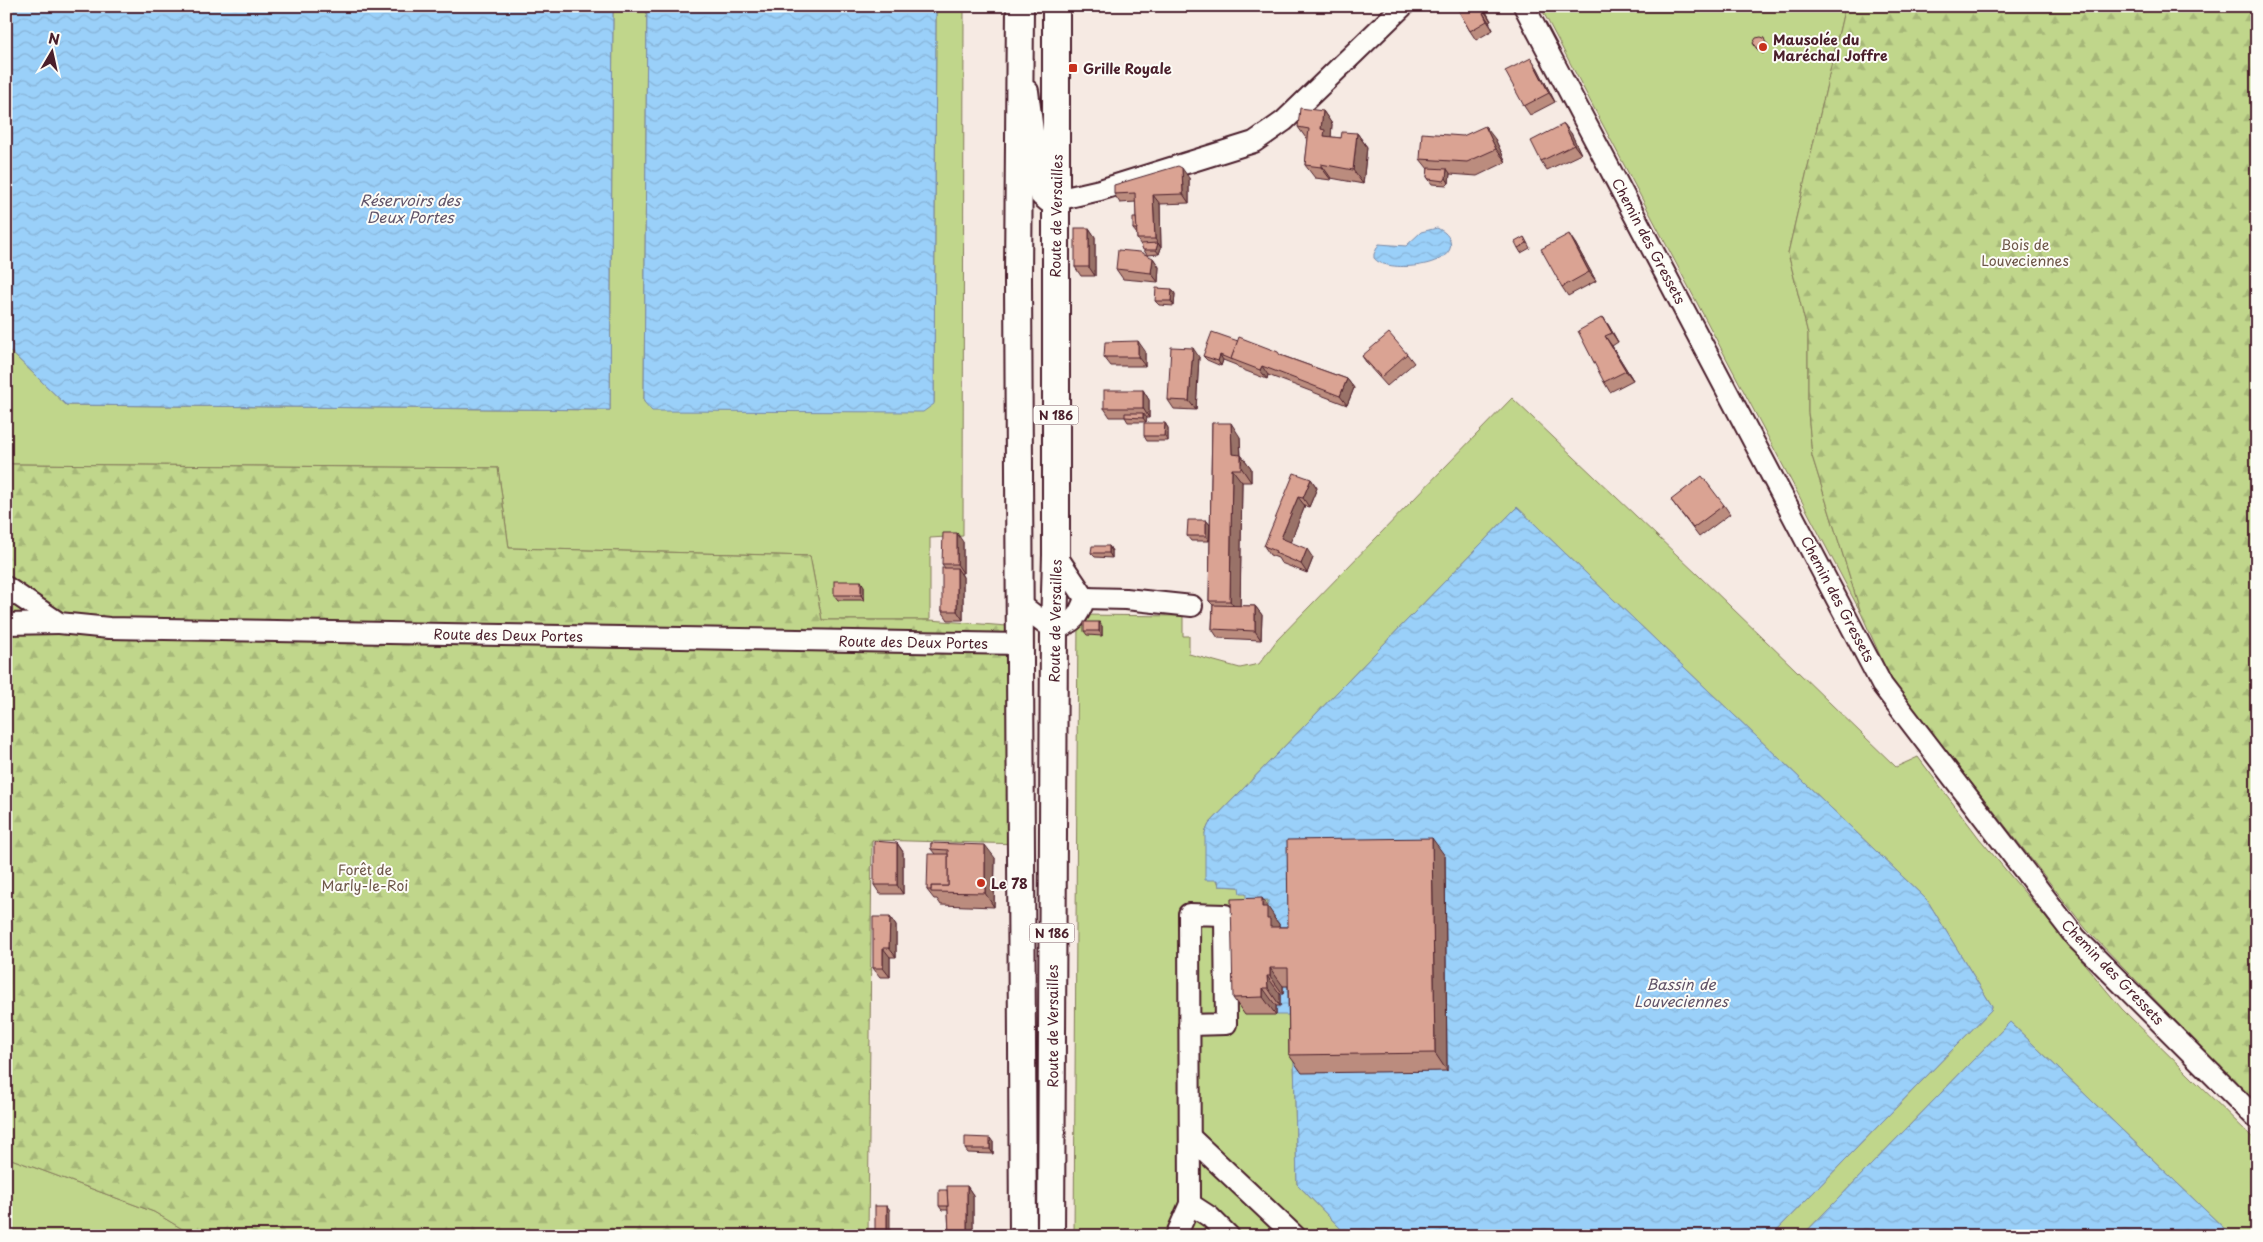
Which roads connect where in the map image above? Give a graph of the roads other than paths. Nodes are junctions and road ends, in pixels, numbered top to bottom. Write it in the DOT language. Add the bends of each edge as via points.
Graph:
graph roads {
  1 [pos="1020,6"];
  2 [pos="1056,6"];
  3 [pos="1404,6"];
  4 [pos="1524,6"];
  5 [pos="1019,65"];
  6 [pos="1057,200"];
  7 [pos="1056,555"];
  8 [pos="6,587"];
  9 [pos="1085,598"];
  10 [pos="1020,604"];
  11 [pos="1192,606"];
  12 [pos="59,623"];
  13 [pos="6,624"];
  14 [pos="1054,630"];
  15 [pos="1020,644"];
  16 [pos="1189,1025"];
  17 [pos="2257,1119"];
  18 [pos="1190,1137"];
  19 [pos="1190,1204"];
  20 [pos="1023,1236"];
  21 [pos="1051,1236"];
  22 [pos="1176,1236"];
  23 [pos="1229,1236"];
  24 [pos="1295,1236"];
  1 -- 5 [label="main road, N 186"];
  2 -- 6 [label="main road, Route de Versailles / N 186"];
  3 -- 6 [label="street" via="1264,137 1100,190"];
  4 -- 17 [label="street, Chemin des Gressets" via="1882,684 2076,938"];
  5 -- 6 [label="street" via="1030,98 1041,196 1048,202"];
  5 -- 10 [label="main road, N 186"];
  6 -- 7 [label="main road, Route de Versailles / N 186"];
  7 -- 9 [label="street"];
  7 -- 14 [label="main road, Route de Versailles / N 186"];
  8 -- 12 [label="street, Route des Deux Portes"];
  9 -- 11 [label="street"];
  9 -- 14 [label="street" via="1079,615"];
  10 -- 14 [label="street"];
  10 -- 15 [label="main road, N 186"];
  12 -- 13 [label="street"];
  12 -- 15 [label="street, Route des Deux Portes" via="109,628"];
  14 -- 21 [label="main road, Route de Versailles / N 186"];
  15 -- 20 [label="main road, N 186"];
  16 -- 16 [label="street" via="1189,914 1225,915 1226,1024"];
  16 -- 18 [label="street"];
  18 -- 19 [label="street"];
  18 -- 24 [label="street"];
  19 -- 22 [label="street"];
  19 -- 23 [label="street" via="1210,1217"];
}
